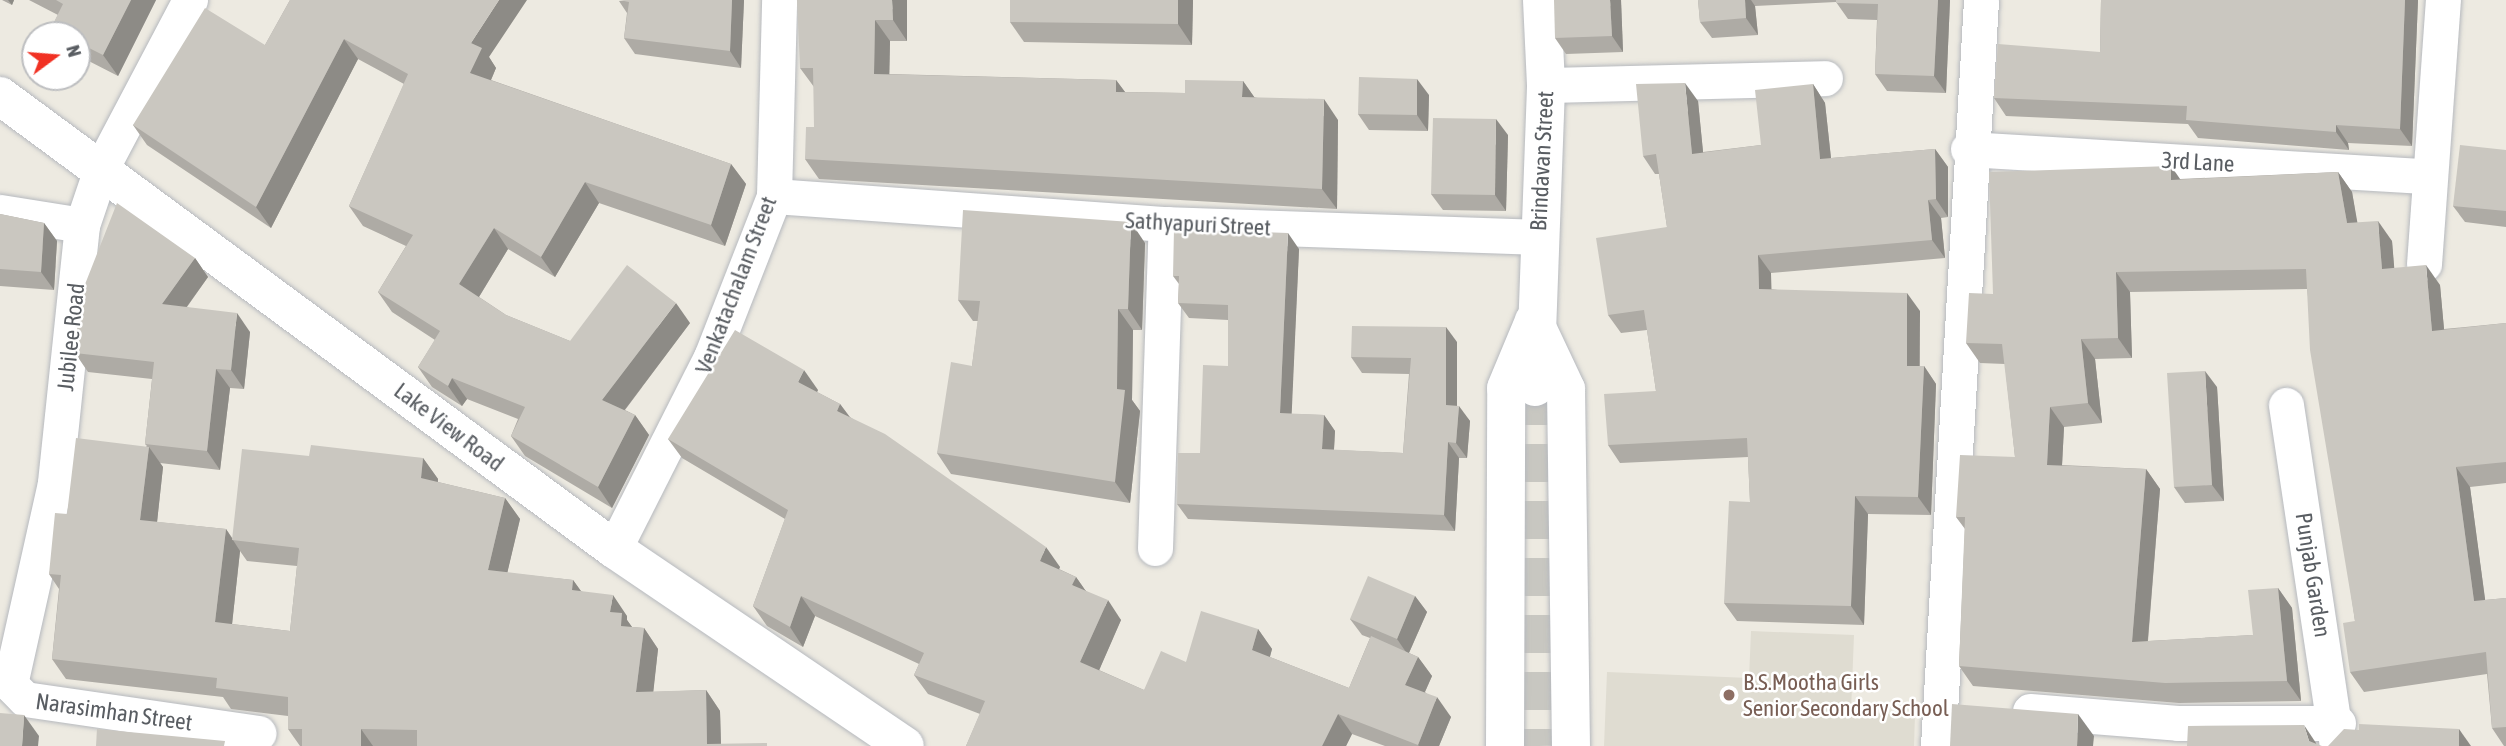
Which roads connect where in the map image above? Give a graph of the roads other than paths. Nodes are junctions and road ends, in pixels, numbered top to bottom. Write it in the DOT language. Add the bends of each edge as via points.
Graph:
graph roads {
  1 [pos="190,0"];
  2 [pos="779,0"];
  3 [pos="1542,0"];
  4 [pos="1981,0"];
  5 [pos="2443,0"];
  6 [pos="1825,78"];
  7 [pos="1546,85"];
  8 [pos="0,96"];
  9 [pos="1968,149"];
  10 [pos="102,169"];
  11 [pos="2428,176"];
  12 [pos="774,196"];
  13 [pos="0,212"];
  14 [pos="1166,224"];
  15 [pos="82,225"];
  16 [pos="1538,237"];
  17 [pos="2424,264"];
  18 [pos="1534,321"];
  19 [pos="1535,387"];
  20 [pos="2286,405"];
  21 [pos="1155,548"];
  22 [pos="614,549"];
  23 [pos="12,692"];
  24 [pos="1969,707"];
  25 [pos="259,733"];
  26 [pos="2337,735"];
  27 [pos="905,746"];
  28 [pos="1505,746"];
  29 [pos="1570,746"];
  30 [pos="1938,746"];
  1 -- 10 [label="street, Jubilee Road"];
  2 -- 12 [label="street, Venkatachalam Street"];
  3 -- 7 [label="street, Brindavan Street"];
  4 -- 9 [label="street"];
  5 -- 11 [label="street"];
  6 -- 7 [label="street"];
  7 -- 16 [label="street, Brindavan Street"];
  8 -- 10 [label="street, Lake View Road"];
  9 -- 11 [label="street, 3rd Lane"];
  9 -- 24 [label="street"];
  10 -- 15 [label="street, Jubilee Road"];
  10 -- 22 [label="street, Lake View Road"];
  11 -- 17 [label="street"];
  12 -- 14 [label="street, Sathyapuri Street"];
  12 -- 22 [label="street, Venkatachalam Street" via="711,358"];
  13 -- 15 [label="street"];
  14 -- 16 [label="street, Sathyapuri Street"];
  14 -- 21 [label="street"];
  15 -- 23 [label="street, Jubilee Road" via="55,482"];
  16 -- 18 [label="street, Brindavan Street"];
  18 -- 19 [label="street, Brindavan Street"];
  18 -- 28 [label="street" via="1506,388"];
  18 -- 29 [label="street" via="1566,389"];
  20 -- 26 [label="street, Punjab Garden"];
  22 -- 27 [label="street, Lake View Road"];
  23 -- 25 [label="street, Narasimhan Street"];
  24 -- 26 [label="street"];
  24 -- 30 [label="street"];
}
